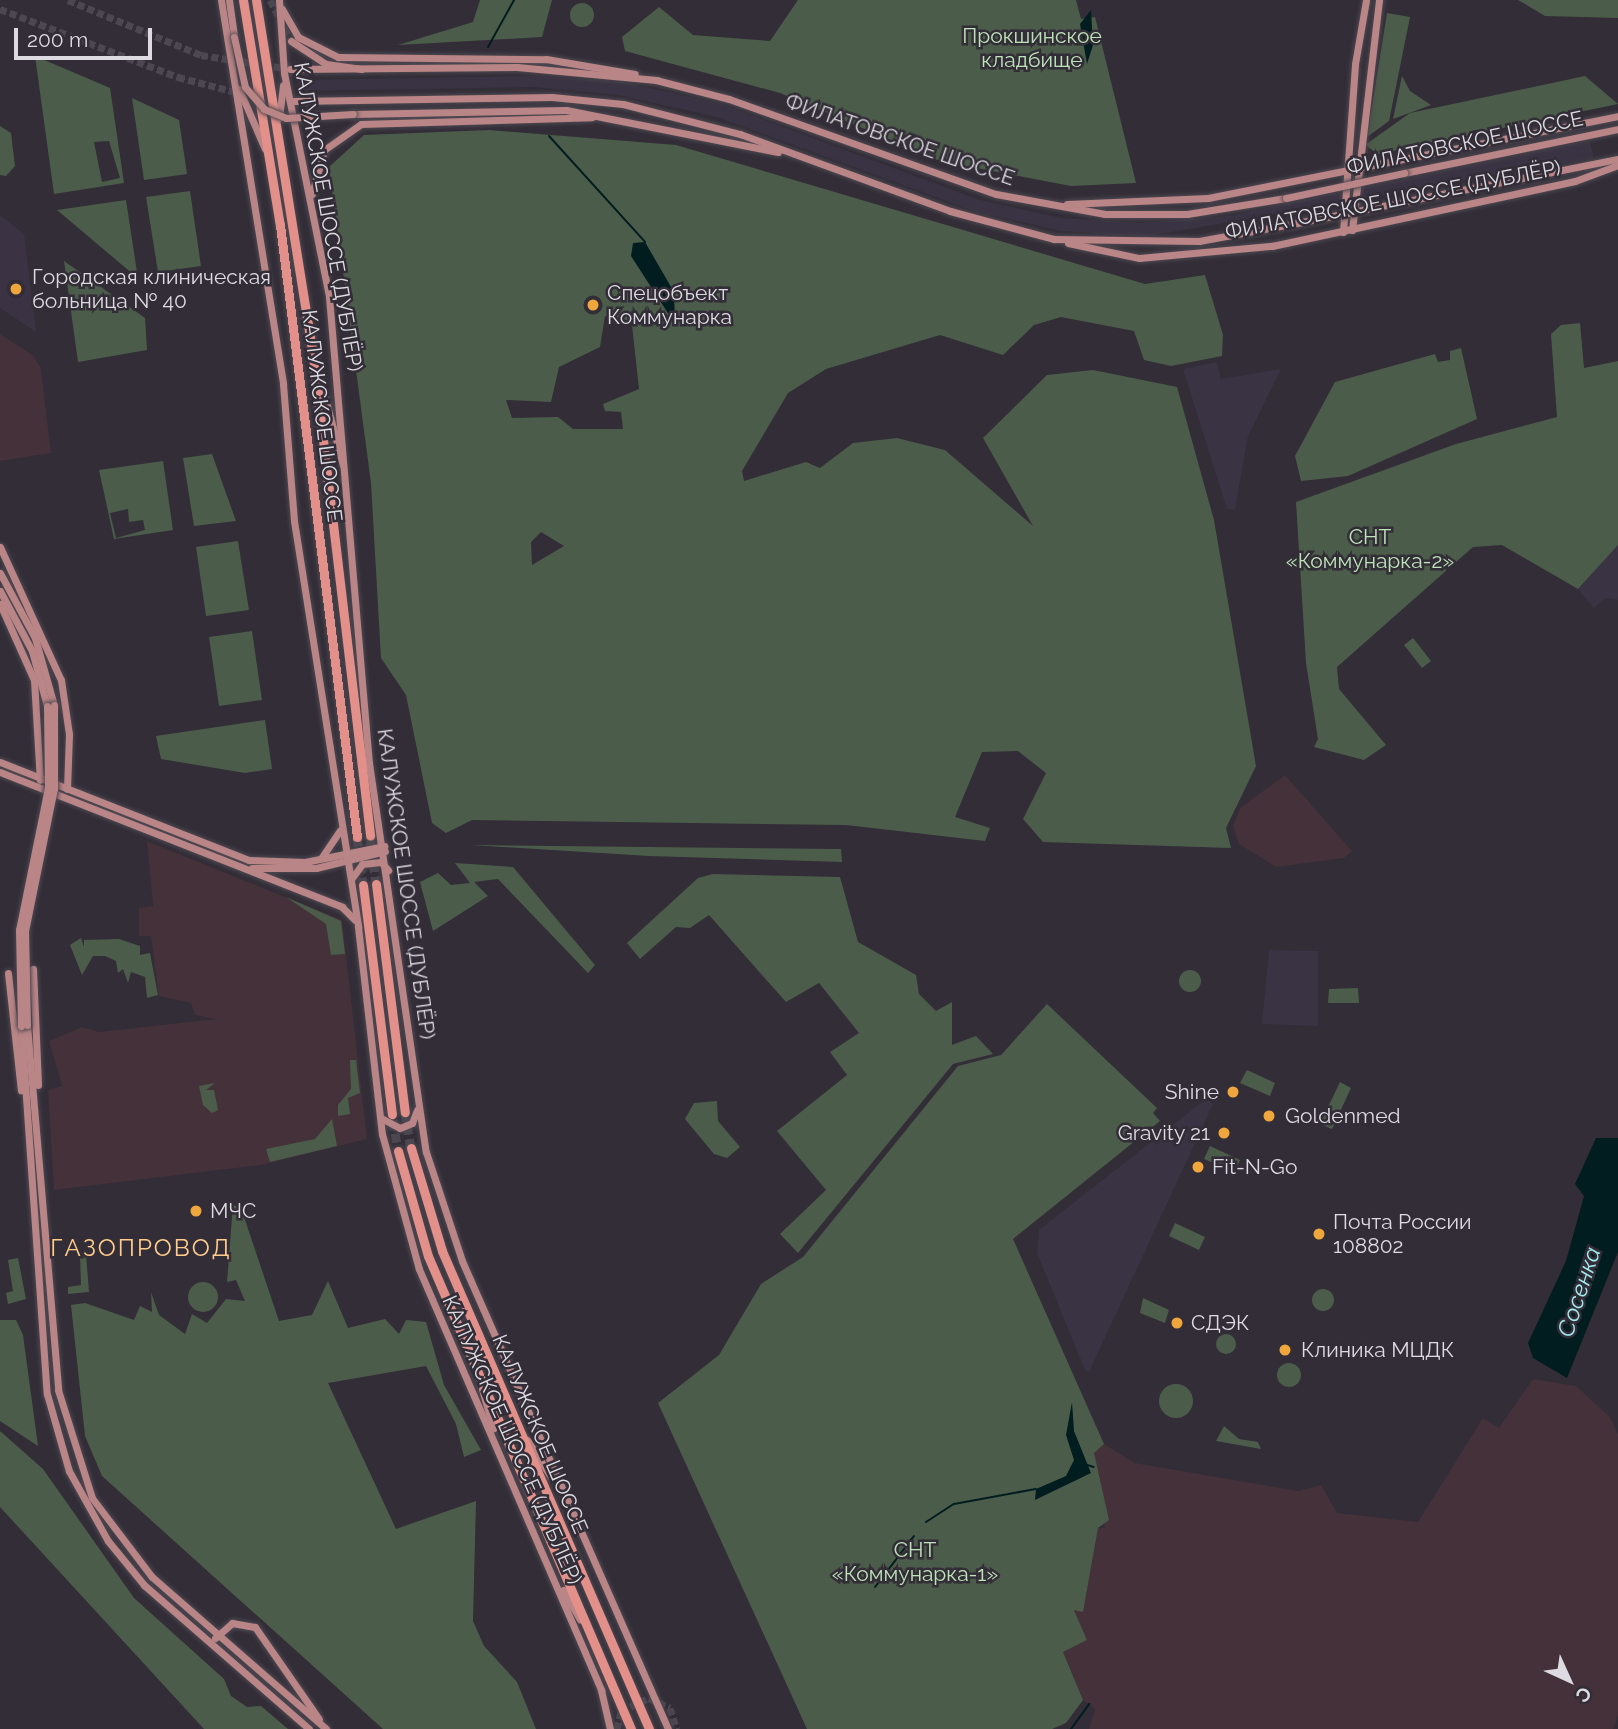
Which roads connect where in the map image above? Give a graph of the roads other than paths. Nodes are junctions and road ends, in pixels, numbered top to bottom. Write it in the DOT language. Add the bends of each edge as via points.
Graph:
graph roads {
  1 [pos="221,0"];
  2 [pos="229,0"];
  3 [pos="243,0"];
  4 [pos="256,0"];
  5 [pos="279,0"];
  6 [pos="1366,0"];
  7 [pos="1379,0"];
  8 [pos="291,41"];
  9 [pos="287,71"];
  10 [pos="376,71"];
  11 [pos="234,75"];
  12 [pos="656,80"];
  13 [pos="294,101"];
  14 [pos="1618,116"];
  15 [pos="621,118"];
  16 [pos="277,129"];
  17 [pos="1618,129"];
  18 [pos="800,156"];
  19 [pos="1618,159"];
  20 [pos="271,164"];
  21 [pos="1618,165"];
  22 [pos="1358,169"];
  23 [pos="1346,171"];
  24 [pos="1052,205"];
  25 [pos="315,222"];
  26 [pos="1352,230"];
  27 [pos="1343,232"];
  28 [pos="1054,239"];
  29 [pos="312,348"];
  30 [pos="347,483"];
  31 [pos="0,547"];
  32 [pos="0,573"];
  33 [pos="0,591"];
  34 [pos="0,604"];
  35 [pos="51,705"];
  36 [pos="0,762"];
  37 [pos="0,772"];
  38 [pos="40,778"];
  39 [pos="39,788"];
  40 [pos="67,789"];
  41 [pos="340,830"];
  42 [pos="370,836"];
  43 [pos="357,837"];
  44 [pos="385,848"];
  45 [pos="346,857"];
  46 [pos="336,860"];
  47 [pos="313,861"];
  48 [pos="239,865"];
  49 [pos="388,871"];
  50 [pos="351,881"];
  51 [pos="376,884"];
  52 [pos="363,885"];
  53 [pos="358,927"];
  54 [pos="33,968"];
  55 [pos="8,973"];
  56 [pos="24,1025"];
  57 [pos="417,1106"];
  58 [pos="405,1112"];
  59 [pos="379,1114"];
  60 [pos="392,1114"];
  61 [pos="38,1124"];
  62 [pos="28,1126"];
  63 [pos="411,1148"];
  64 [pos="398,1151"];
  65 [pos="476,1368"];
  66 [pos="516,1422"];
  67 [pos="500,1456"];
  68 [pos="562,1496"];
  69 [pos="544,1555"];
  70 [pos="217,1636"];
  71 [pos="210,1644"];
  72 [pos="596,1648"];
  73 [pos="655,1704"];
  74 [pos="309,1729"];
  75 [pos="325,1729"];
  76 [pos="610,1729"];
  77 [pos="631,1729"];
  78 [pos="649,1729"];
  79 [pos="663,1729"];
  80 [pos="668,1729"];
  1 -- 11 [label="main road, КАЛУЖСКОЕ ШОССЕ (ДУБЛЁР)"];
  2 -- 15 [label="main road, bridge" via="245,87 264,109 286,118 508,108"];
  3 -- 20 [label="highway, КАЛУЖСКОЕ ШОССЕ"];
  4 -- 16 [label="highway, КАЛУЖСКОЕ ШОССЕ"];
  5 -- 9 [label="main road, КАЛУЖСКОЕ ШОССЕ (ДУБЛЁР)"];
  5 -- 12 [label="main road" via="298,37 338,57 546,58"];
  6 -- 23 [label="main road"];
  7 -- 22 [label="main road"];
  8 -- 10 [label="main road" via="326,64"];
  9 -- 10 [label="main road"];
  9 -- 16 [label="main road"];
  9 -- 25 [label="main road, КАЛУЖСКОЕ ШОССЕ (ДУБЛЁР)"];
  10 -- 12 [label="main road, ФИЛАТОВСКОЕ ШОССЕ" via="517,67"];
  11 -- 20 [label="main road"];
  11 -- 41 [label="main road, КАЛУЖСКОЕ ШОССЕ (ДУБЛЁР)" via="283,384 294,521"];
  12 -- 24 [label="main road, ФИЛАТОВСКОЕ ШОССЕ" via="729,99 953,180"];
  13 -- 18 [label="main road" via="539,97 623,104 704,123"];
  14 -- 22 [label="main road, ФИЛАТОВСКОЕ ШОССЕ (ДУБЛЁР)"];
  15 -- 18 [label="main road"];
  15 -- 25 [label="main road" via="361,124 335,138 319,159 311,187"];
  16 -- 29 [label="highway, КАЛУЖСКОЕ ШОССЕ"];
  17 -- 24 [label="main road, ФИЛАТОВСКОЕ ШОССЕ, bridge" via="1187,214 1105,214"];
  18 -- 28 [label="main road, ФИЛАТОВСКОЕ ШОССЕ" via="950,211"];
  19 -- 28 [label="main road, ФИЛАТОВСКОЕ ШОССЕ, bridge" via="1199,241"];
  20 -- 43 [label="highway, КАЛУЖСКОЕ ШОССЕ"];
  21 -- 26 [label="main road, ФИЛАТОВСКОЕ ШОССЕ (ДУБЛЁР)" via="1575,181"];
  22 -- 23 [label="main road, ФИЛАТОВСКОЕ ШОССЕ (ДУБЛЁР)"];
  22 -- 26 [label="main road"];
  23 -- 24 [label="main road, ФИЛАТОВСКОЕ ШОССЕ (ДУБЛЁР)" via="1208,198"];
  23 -- 27 [label="main road"];
  25 -- 30 [label="main road, КАЛУЖСКОЕ ШОССЕ (ДУБЛЁР)" via="329,297"];
  26 -- 27 [label="main road, ФИЛАТОВСКОЕ ШОССЕ (ДУБЛЁР)"];
  27 -- 28 [label="main road, ФИЛАТОВСКОЕ ШОССЕ (ДУБЛЁР)" via="1177,257 1098,252"];
  29 -- 30 [label="main road"];
  29 -- 42 [label="highway, КАЛУЖСКОЕ ШОССЕ"];
  30 -- 44 [label="main road, КАЛУЖСКОЕ ШОССЕ (ДУБЛЁР)" via="371,777"];
  31 -- 40 [label="main road" via="61,680 69,734"];
  32 -- 35 [label="main road" via="35,638"];
  33 -- 35 [label="main road" via="32,650"];
  34 -- 38 [label="main road" via="34,680"];
  35 -- 56 [label="main road, bridge" via="54,789 25,931"];
  36 -- 38 [label="main road"];
  37 -- 39 [label="main road"];
  38 -- 39 [label="main road"];
  38 -- 40 [label="main road"];
  39 -- 48 [label="main road"];
  40 -- 47 [label="main road" via="249,860"];
  41 -- 45 [label="main road, КАЛУЖСКОЕ ШОССЕ (ДУБЛЁР)"];
  41 -- 47 [label="main road" via="331,851"];
  44 -- 45 [label="main road"];
  44 -- 49 [label="main road, КАЛУЖСКОЕ ШОССЕ (ДУБЛЁР)"];
  45 -- 46 [label="main road"];
  45 -- 50 [label="main road, КАЛУЖСКОЕ ШОССЕ (ДУБЛЁР)"];
  46 -- 47 [label="main road"];
  46 -- 48 [label="main road" via="286,871"];
  48 -- 53 [label="main road" via="342,907"];
  49 -- 50 [label="main road" via="381,862 362,864"];
  49 -- 57 [label="main road, КАЛУЖСКОЕ ШОССЕ (ДУБЛЁР)"];
  50 -- 53 [label="main road, КАЛУЖСКОЕ ШОССЕ (ДУБЛЁР)"];
  51 -- 58 [label="highway"];
  52 -- 60 [label="highway"];
  53 -- 59 [label="main road, КАЛУЖСКОЕ ШОССЕ (ДУБЛЁР)"];
  54 -- 61 [label="main road"];
  55 -- 62 [label="main road"];
  56 -- 61 [label="main road"];
  56 -- 62 [label="main road"];
  57 -- 59 [label="main road" via="414,1121 400,1128 385,1124"];
  57 -- 68 [label="main road, КАЛУЖСКОЕ ШОССЕ (ДУБЛЁР)" via="448,1228"];
  59 -- 67 [label="main road, КАЛУЖСКОЕ ШОССЕ (ДУБЛЁР)" via="419,1269"];
  61 -- 70 [label="main road" via="58,1390 80,1466 117,1536"];
  62 -- 71 [label="main road" via="47,1394 69,1471 108,1541 144,1585"];
  63 -- 66 [label="highway, КАЛУЖСКОЕ ШОССЕ" via="442,1251"];
  64 -- 65 [label="highway, КАЛУЖСКОЕ ШОССЕ" via="416,1223"];
  65 -- 67 [label="main road"];
  65 -- 72 [label="highway, КАЛУЖСКОЕ ШОССЕ"];
  66 -- 68 [label="main road"];
  66 -- 78 [label="highway, КАЛУЖСКОЕ ШОССЕ"];
  67 -- 69 [label="main road, КАЛУЖСКОЕ ШОССЕ (ДУБЛЁР)"];
  68 -- 73 [label="main road, КАЛУЖСКОЕ ШОССЕ (ДУБЛЁР)"];
  69 -- 72 [label="main road"];
  69 -- 76 [label="main road, КАЛУЖСКОЕ ШОССЕ (ДУБЛЁР)" via="601,1690"];
  70 -- 71 [label="main road"];
  70 -- 75 [label="main road"];
  70 -- 75 [label="main road" via="232,1623 255,1627"];
  71 -- 74 [label="main road"];
  72 -- 77 [label="highway, КАЛУЖСКОЕ ШОССЕ"];
  73 -- 79 [label="main road"];
  73 -- 80 [label="main road, КАЛУЖСКОЕ ШОССЕ (ДУБЛЁР)"];
}
